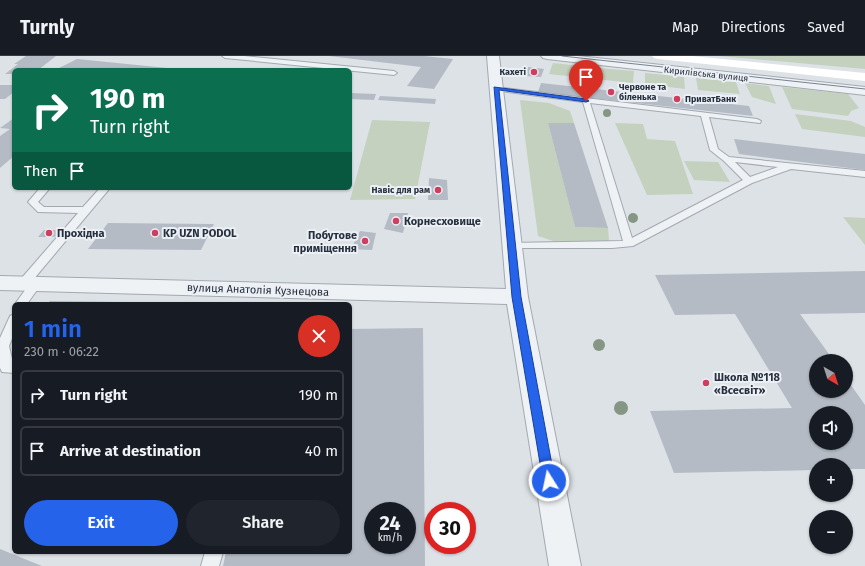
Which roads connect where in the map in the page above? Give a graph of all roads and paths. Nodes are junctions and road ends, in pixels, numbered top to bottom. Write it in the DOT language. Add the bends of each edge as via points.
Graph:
graph roads {
  1 [pos="225,56"];
  2 [pos="285,56"];
  3 [pos="493,56"];
  4 [pos="547,56"];
  5 [pos="658,56"];
  6 [pos="278,62"];
  7 [pos="271,68"];
  8 [pos="341,68"];
  9 [pos="352,69"];
  10 [pos="394,73"];
  11 [pos="865,77"];
  12 [pos="496,88"];
  13 [pos="865,91"];
  14 [pos="586,101"];
  15 [pos="704,114"];
  16 [pos="757,121"];
  17 [pos="727,158"];
  18 [pos="792,165"];
  19 [pos="865,174"];
  20 [pos="749,181"];
  21 [pos="43,190"];
  22 [pos="103,190"];
  23 [pos="86,210"];
  24 [pos="629,244"];
  25 [pos="511,245"];
  26 [pos="0,282"];
  27 [pos="30,283"];
  28 [pos="517,297"];
  29 [pos="22,302"];
  30 [pos="12,324"];
  31 [pos="12,368"];
  32 [pos="213,554"];
  33 [pos="210,566"];
  34 [pos="565,566"];
  1 -- 6 [label="lane"];
  2 -- 6 [label="lane"];
  3 -- 12 [label="street"];
  4 -- 13 [label="street, Кирилівська вулиця"];
  5 -- 11 [label="main road, Кирилівська вулиця"];
  6 -- 7 [label="lane"];
  6 -- 8 [label="lane"];
  9 -- 10 [label="lane"];
  12 -- 14 [label="lane"];
  12 -- 25 [label="street"];
  14 -- 15 [label="lane"];
  14 -- 24 [label="lane"];
  15 -- 16 [label="lane"];
  15 -- 17 [label="lane" via="714,150"];
  17 -- 18 [label="lane"];
  17 -- 20 [label="lane"];
  18 -- 19 [label="lane"];
  18 -- 20 [label="lane"];
  20 -- 24 [label="lane"];
  21 -- 23 [label="lane" via="33,202 41,210"];
  22 -- 23 [label="lane"];
  23 -- 27 [label="lane"];
  24 -- 25 [label="lane"];
  25 -- 28 [label="street"];
  26 -- 27 [label="street, вулиця Анатолія Кузнецова"];
  27 -- 28 [label="street, вулиця Анатолія Кузнецова"];
  27 -- 29 [label="lane"];
  28 -- 34 [label="street"];
  30 -- 31 [label="lane" via="3,346 7,368"];
  32 -- 33 [label="lane"];
}
